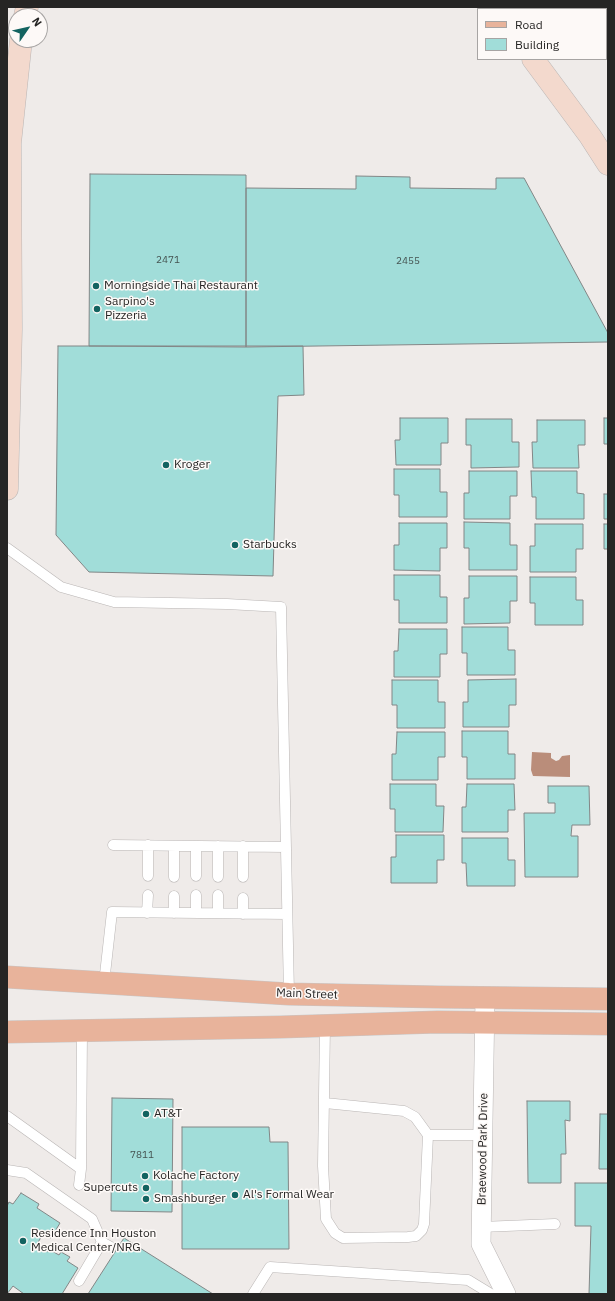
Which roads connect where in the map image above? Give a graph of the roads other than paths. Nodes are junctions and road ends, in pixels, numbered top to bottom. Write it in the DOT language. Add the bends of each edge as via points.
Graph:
graph roads {
  1 [pos="20,48"];
  2 [pos="533,60"];
  3 [pos="9,143"];
  4 [pos="608,164"];
  5 [pos="7,489"];
  6 [pos="7,548"];
  7 [pos="113,845"];
  8 [pos="148,845"];
  9 [pos="174,846"];
  10 [pos="196,846"];
  11 [pos="218,846"];
  12 [pos="243,846"];
  13 [pos="286,847"];
  14 [pos="148,876"];
  15 [pos="196,876"];
  16 [pos="174,877"];
  17 [pos="218,877"];
  18 [pos="243,877"];
  19 [pos="148,895"];
  20 [pos="196,895"];
  21 [pos="218,895"];
  22 [pos="174,896"];
  23 [pos="243,898"];
  24 [pos="147,913"];
  25 [pos="174,913"];
  26 [pos="196,913"];
  27 [pos="218,914"];
  28 [pos="243,914"];
  29 [pos="287,914"];
  30 [pos="7,977"];
  31 [pos="104,983"];
  32 [pos="289,994"];
  33 [pos="485,998"];
  34 [pos="608,999"];
  35 [pos="485,1022"];
  36 [pos="608,1024"];
  37 [pos="325,1025"];
  38 [pos="82,1030"];
  39 [pos="7,1032"];
  40 [pos="325,1102"];
  41 [pos="7,1116"];
  42 [pos="428,1135"];
  43 [pos="483,1135"];
  44 [pos="81,1169"];
  45 [pos="7,1170"];
  46 [pos="80,1186"];
  47 [pos="555,1224"];
  48 [pos="481,1227"];
  49 [pos="79,1281"];
  50 [pos="253,1294"];
  51 [pos="491,1294"];
  52 [pos="506,1294"];
  1 -- 3 [label="main road"];
  2 -- 4 [label="main road"];
  3 -- 5 [label="main road" via="11,329"];
  6 -- 13 [label="lane" via="61,587 114,602 281,607"];
  7 -- 8 [label="lane"];
  8 -- 9 [label="lane"];
  8 -- 14 [label="lane"];
  9 -- 10 [label="lane"];
  9 -- 16 [label="lane"];
  10 -- 11 [label="lane"];
  10 -- 15 [label="lane"];
  11 -- 12 [label="lane"];
  11 -- 17 [label="lane"];
  12 -- 13 [label="lane"];
  12 -- 18 [label="lane"];
  13 -- 29 [label="lane"];
  19 -- 24 [label="lane"];
  20 -- 26 [label="lane"];
  21 -- 27 [label="lane"];
  22 -- 25 [label="lane"];
  23 -- 28 [label="lane"];
  24 -- 25 [label="lane"];
  24 -- 31 [label="lane" via="112,912"];
  25 -- 26 [label="lane"];
  26 -- 27 [label="lane"];
  27 -- 28 [label="lane"];
  28 -- 29 [label="lane"];
  29 -- 32 [label="lane"];
  30 -- 31 [label="main road, Main Street"];
  31 -- 32 [label="main road, Main Street"];
  32 -- 33 [label="main road, Main Street"];
  33 -- 34 [label="main road, Main Street"];
  33 -- 35 [label="street, Braewood Park Drive"];
  35 -- 36 [label="main road"];
  35 -- 37 [label="main road"];
  35 -- 43 [label="street, Braewood Park Drive"];
  37 -- 38 [label="main road"];
  37 -- 40 [label="lane"];
  38 -- 39 [label="main road"];
  38 -- 44 [label="lane"];
  40 -- 42 [label="lane" via="404,1111 415,1118"];
  40 -- 42 [label="lane" via="323,1166 326,1219 335,1233 344,1238 408,1237 416,1236 422,1230"];
  41 -- 44 [label="lane"];
  42 -- 43 [label="lane"];
  43 -- 48 [label="street, Braewood Park Drive"];
  44 -- 46 [label="lane"];
  45 -- 49 [label="lane" via="26,1174 92,1219 107,1244"];
  47 -- 48 [label="lane"];
  48 -- 52 [label="street, Braewood Park Drive" via="481,1244"];
  50 -- 51 [label="lane" via="270,1267 468,1280"];
}
